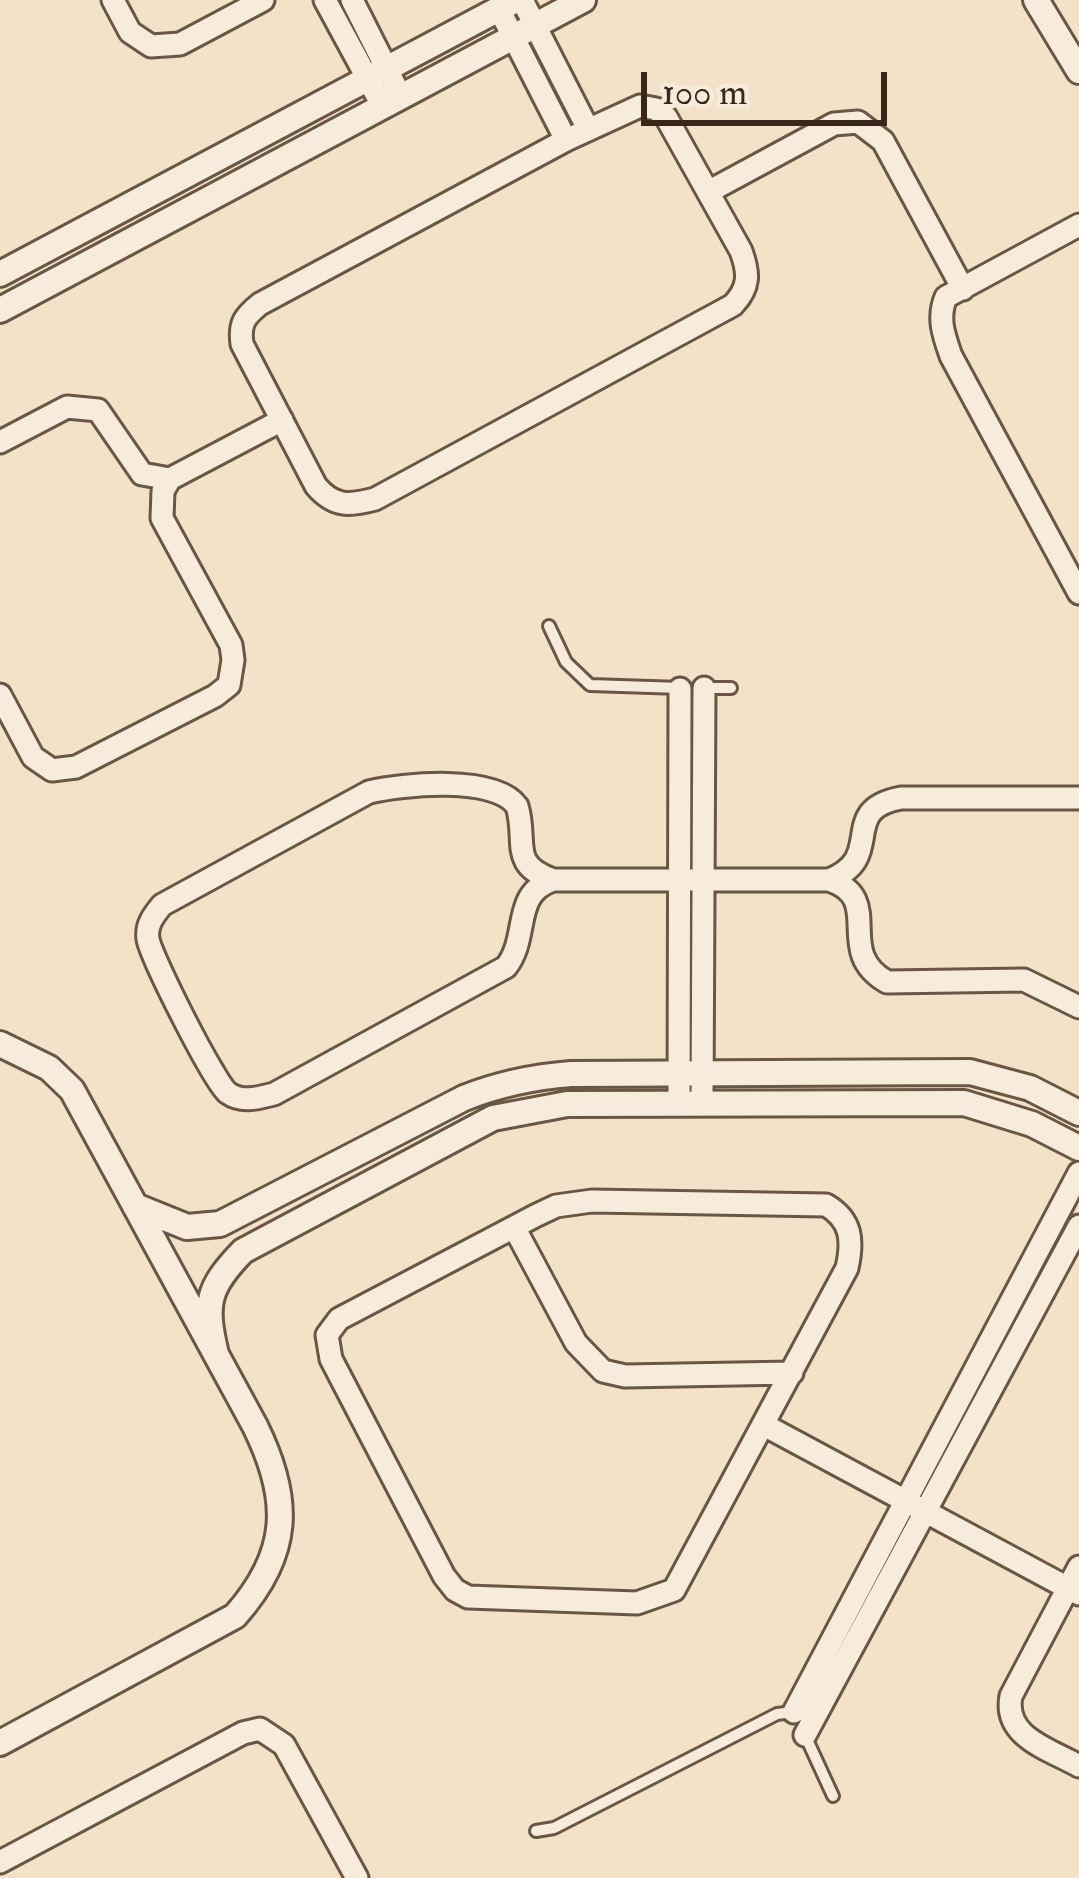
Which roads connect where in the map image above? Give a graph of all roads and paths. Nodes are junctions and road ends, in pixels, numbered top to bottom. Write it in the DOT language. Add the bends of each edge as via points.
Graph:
graph roads {
  1 [pos="113,0"];
  2 [pos="263,0"];
  3 [pos="325,0"];
  4 [pos="352,0"];
  5 [pos="583,0"];
  6 [pos="1036,0"];
  7 [pos="512,3"];
  8 [pos="524,31"];
  9 [pos="1079,71"];
  10 [pos="377,74"];
  11 [pos="392,102"];
  12 [pos="588,129"];
  13 [pos="566,140"];
  14 [pos="708,192"];
  15 [pos="1079,225"];
  16 [pos="0,274"];
  17 [pos="963,289"];
  18 [pos="0,310"];
  19 [pos="282,420"];
  20 [pos="0,442"];
  21 [pos="170,479"];
  22 [pos="1079,592"];
  23 [pos="549,626"];
  24 [pos="680,688"];
  25 [pos="704,688"];
  26 [pos="731,688"];
  27 [pos="0,695"];
  28 [pos="1079,798"];
  29 [pos="554,880"];
  30 [pos="679,880"];
  31 [pos="703,880"];
  32 [pos="829,880"];
  33 [pos="1079,1007"];
  34 [pos="0,1044"];
  35 [pos="691,1073"];
  36 [pos="691,1104"];
  37 [pos="1079,1113"];
  38 [pos="1079,1148"];
  39 [pos="1079,1173"];
  40 [pos="135,1206"];
  41 [pos="514,1226"];
  42 [pos="1079,1226"];
  43 [pos="216,1354"];
  44 [pos="791,1373"];
  45 [pos="764,1425"];
  46 [pos="916,1506"];
  47 [pos="1079,1567"];
  48 [pos="1074,1591"];
  49 [pos="794,1712"];
  50 [pos="805,1736"];
  51 [pos="0,1743"];
  52 [pos="1079,1766"];
  53 [pos="833,1796"];
  54 [pos="536,1831"];
  55 [pos="0,1862"];
  56 [pos="357,1878"];
  1 -- 2 [label="street" via="130,32 151,46 180,44"];
  3 -- 10 [label="street"];
  4 -- 10 [label="street"];
  5 -- 8 [label="street"];
  6 -- 9 [label="street"];
  7 -- 8 [label="street"];
  7 -- 10 [label="street"];
  8 -- 11 [label="street"];
  8 -- 12 [label="street"];
  8 -- 13 [label="street"];
  10 -- 11 [label="street"];
  10 -- 16 [label="street"];
  11 -- 18 [label="street"];
  12 -- 13 [label="street"];
  12 -- 14 [label="street" via="640,106 656,109"];
  13 -- 19 [label="street" via="244,316 242,344"];
  14 -- 17 [label="street" via="834,124 858,122 883,141"];
  14 -- 19 [label="street" via="748,272 733,305 376,499 338,504 316,486"];
  15 -- 17 [label="street"];
  17 -- 22 [label="street" via="941,308 944,336"];
  19 -- 21 [label="street"];
  20 -- 21 [label="street" via="68,407 98,410 142,474"];
  21 -- 27 [label="street" via="161,518 231,645 229,685 76,767 52,770 33,757"];
  23 -- 24 [label="lane" via="566,662 590,685"];
  24 -- 25 [label="lane"];
  24 -- 30 [label="street"];
  25 -- 26 [label="lane"];
  25 -- 31 [label="street"];
  28 -- 32 [label="street" via="880,802 869,812 853,869"];
  29 -- 29 [label="street" via="536,874 521,854 521,818 510,795 391,787 344,804 161,905 147,933 220,1084 243,1100 257,1099 506,967 521,941 524,903"];
  29 -- 30 [label="street"];
  30 -- 31 [label="street"];
  30 -- 35 [label="street"];
  31 -- 32 [label="street"];
  31 -- 35 [label="street"];
  32 -- 33 [label="street" via="853,892 860,956 887,982 1024,980"];
  34 -- 40 [label="street" via="49,1067 72,1090"];
  35 -- 36 [label="street"];
  35 -- 37 [label="street" via="970,1072 1030,1088"];
  35 -- 40 [label="street" via="571,1074 497,1085 220,1224 187,1227"];
  36 -- 38 [label="street" via="964,1103"];
  36 -- 43 [label="street" via="543,1106 493,1118 260,1241 230,1265 207,1316"];
  39 -- 46 [label="street"];
  40 -- 43 [label="street"];
  41 -- 44 [label="street" via="575,1343 603,1371"];
  41 -- 44 [label="street" via="556,1206 592,1201 826,1205 848,1224 848,1268"];
  41 -- 45 [label="street" via="339,1319 327,1335 331,1359 455,1590 487,1600 616,1603 667,1594 684,1578"];
  42 -- 46 [label="street"];
  43 -- 51 [label="street" via="272,1461 282,1502 270,1568 235,1616"];
  44 -- 45 [label="street"];
  45 -- 46 [label="street"];
  46 -- 48 [label="street"];
  46 -- 49 [label="street"];
  46 -- 50 [label="street"];
  47 -- 48 [label="street"];
  48 -- 52 [label="street" via="1009,1710 1023,1736"];
  49 -- 50 [label="lane"];
  49 -- 54 [label="lane"];
  50 -- 53 [label="lane"];
  55 -- 56 [label="street" via="260,1730 284,1745"];
}
